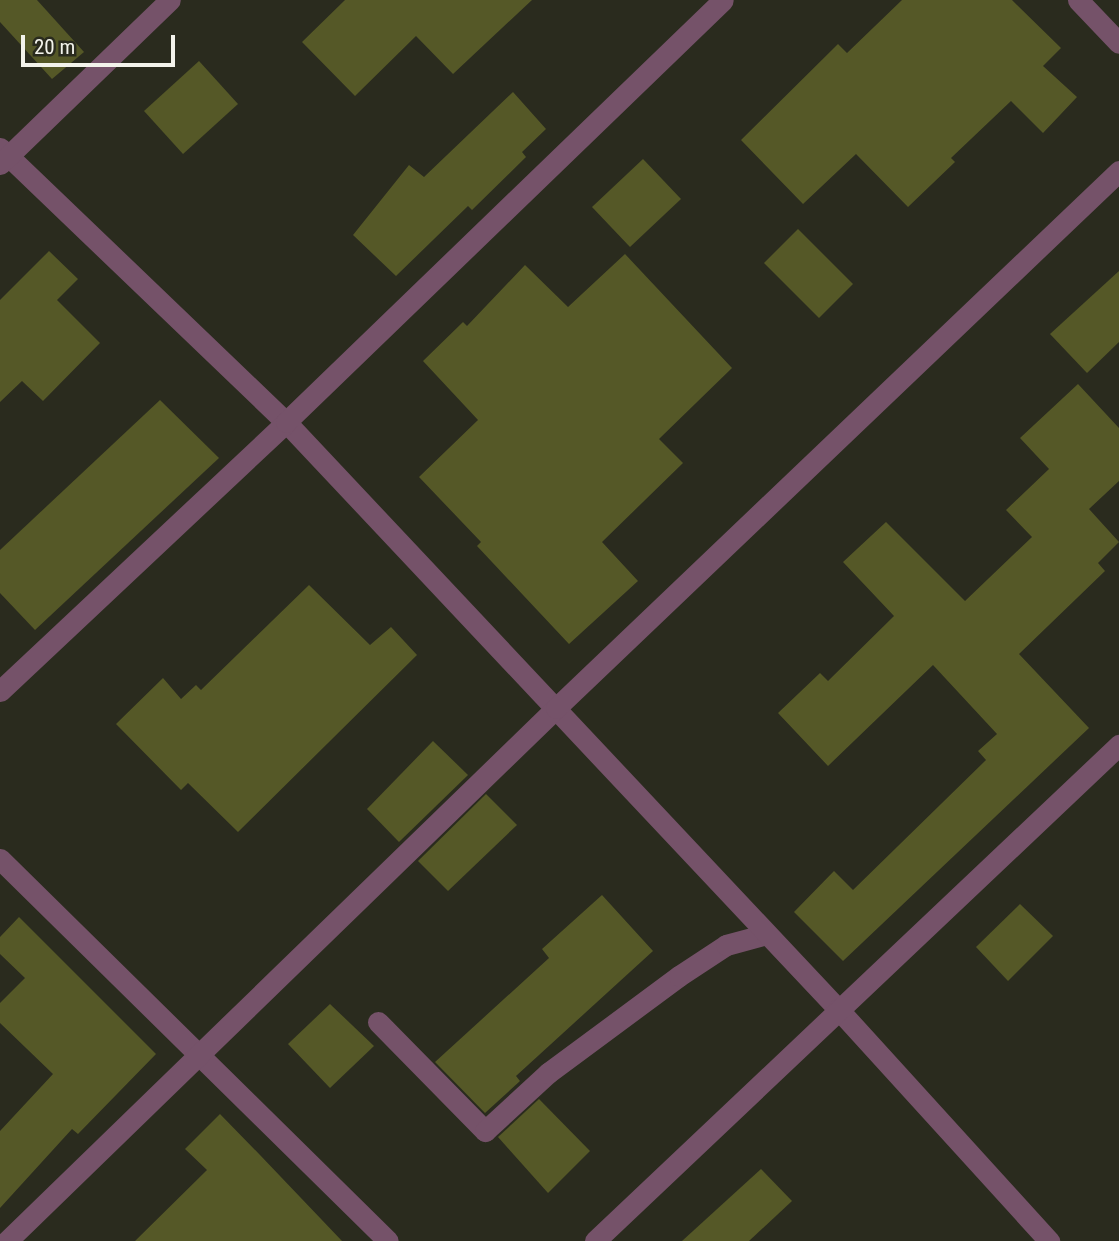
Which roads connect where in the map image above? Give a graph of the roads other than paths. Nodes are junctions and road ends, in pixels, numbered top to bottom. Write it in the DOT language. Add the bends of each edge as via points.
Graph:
graph roads {
  1 [pos="170,0"];
  2 [pos="723,0"];
  3 [pos="1077,0"];
  4 [pos="1119,43"];
  5 [pos="3,156"];
  6 [pos="1119,171"];
  7 [pos="286,422"];
  8 [pos="0,691"];
  9 [pos="556,708"];
  10 [pos="1119,745"];
  11 [pos="0,859"];
  12 [pos="768,934"];
  13 [pos="838,1009"];
  14 [pos="378,1022"];
  15 [pos="198,1054"];
  16 [pos="7,1241"];
  17 [pos="388,1241"];
  18 [pos="595,1241"];
  19 [pos="1049,1241"];
  1 -- 5 [label="street"];
  2 -- 7 [label="street"];
  3 -- 4 [label="street"];
  5 -- 7 [label="street"];
  6 -- 9 [label="street"];
  7 -- 8 [label="street"];
  7 -- 9 [label="street"];
  9 -- 12 [label="street"];
  9 -- 15 [label="street"];
  10 -- 13 [label="street"];
  11 -- 15 [label="street"];
  12 -- 13 [label="street"];
  12 -- 14 [label="street" via="726,945 678,976 548,1073 485,1131"];
  13 -- 18 [label="street"];
  13 -- 19 [label="street"];
  15 -- 16 [label="street"];
  15 -- 17 [label="street"];
}
